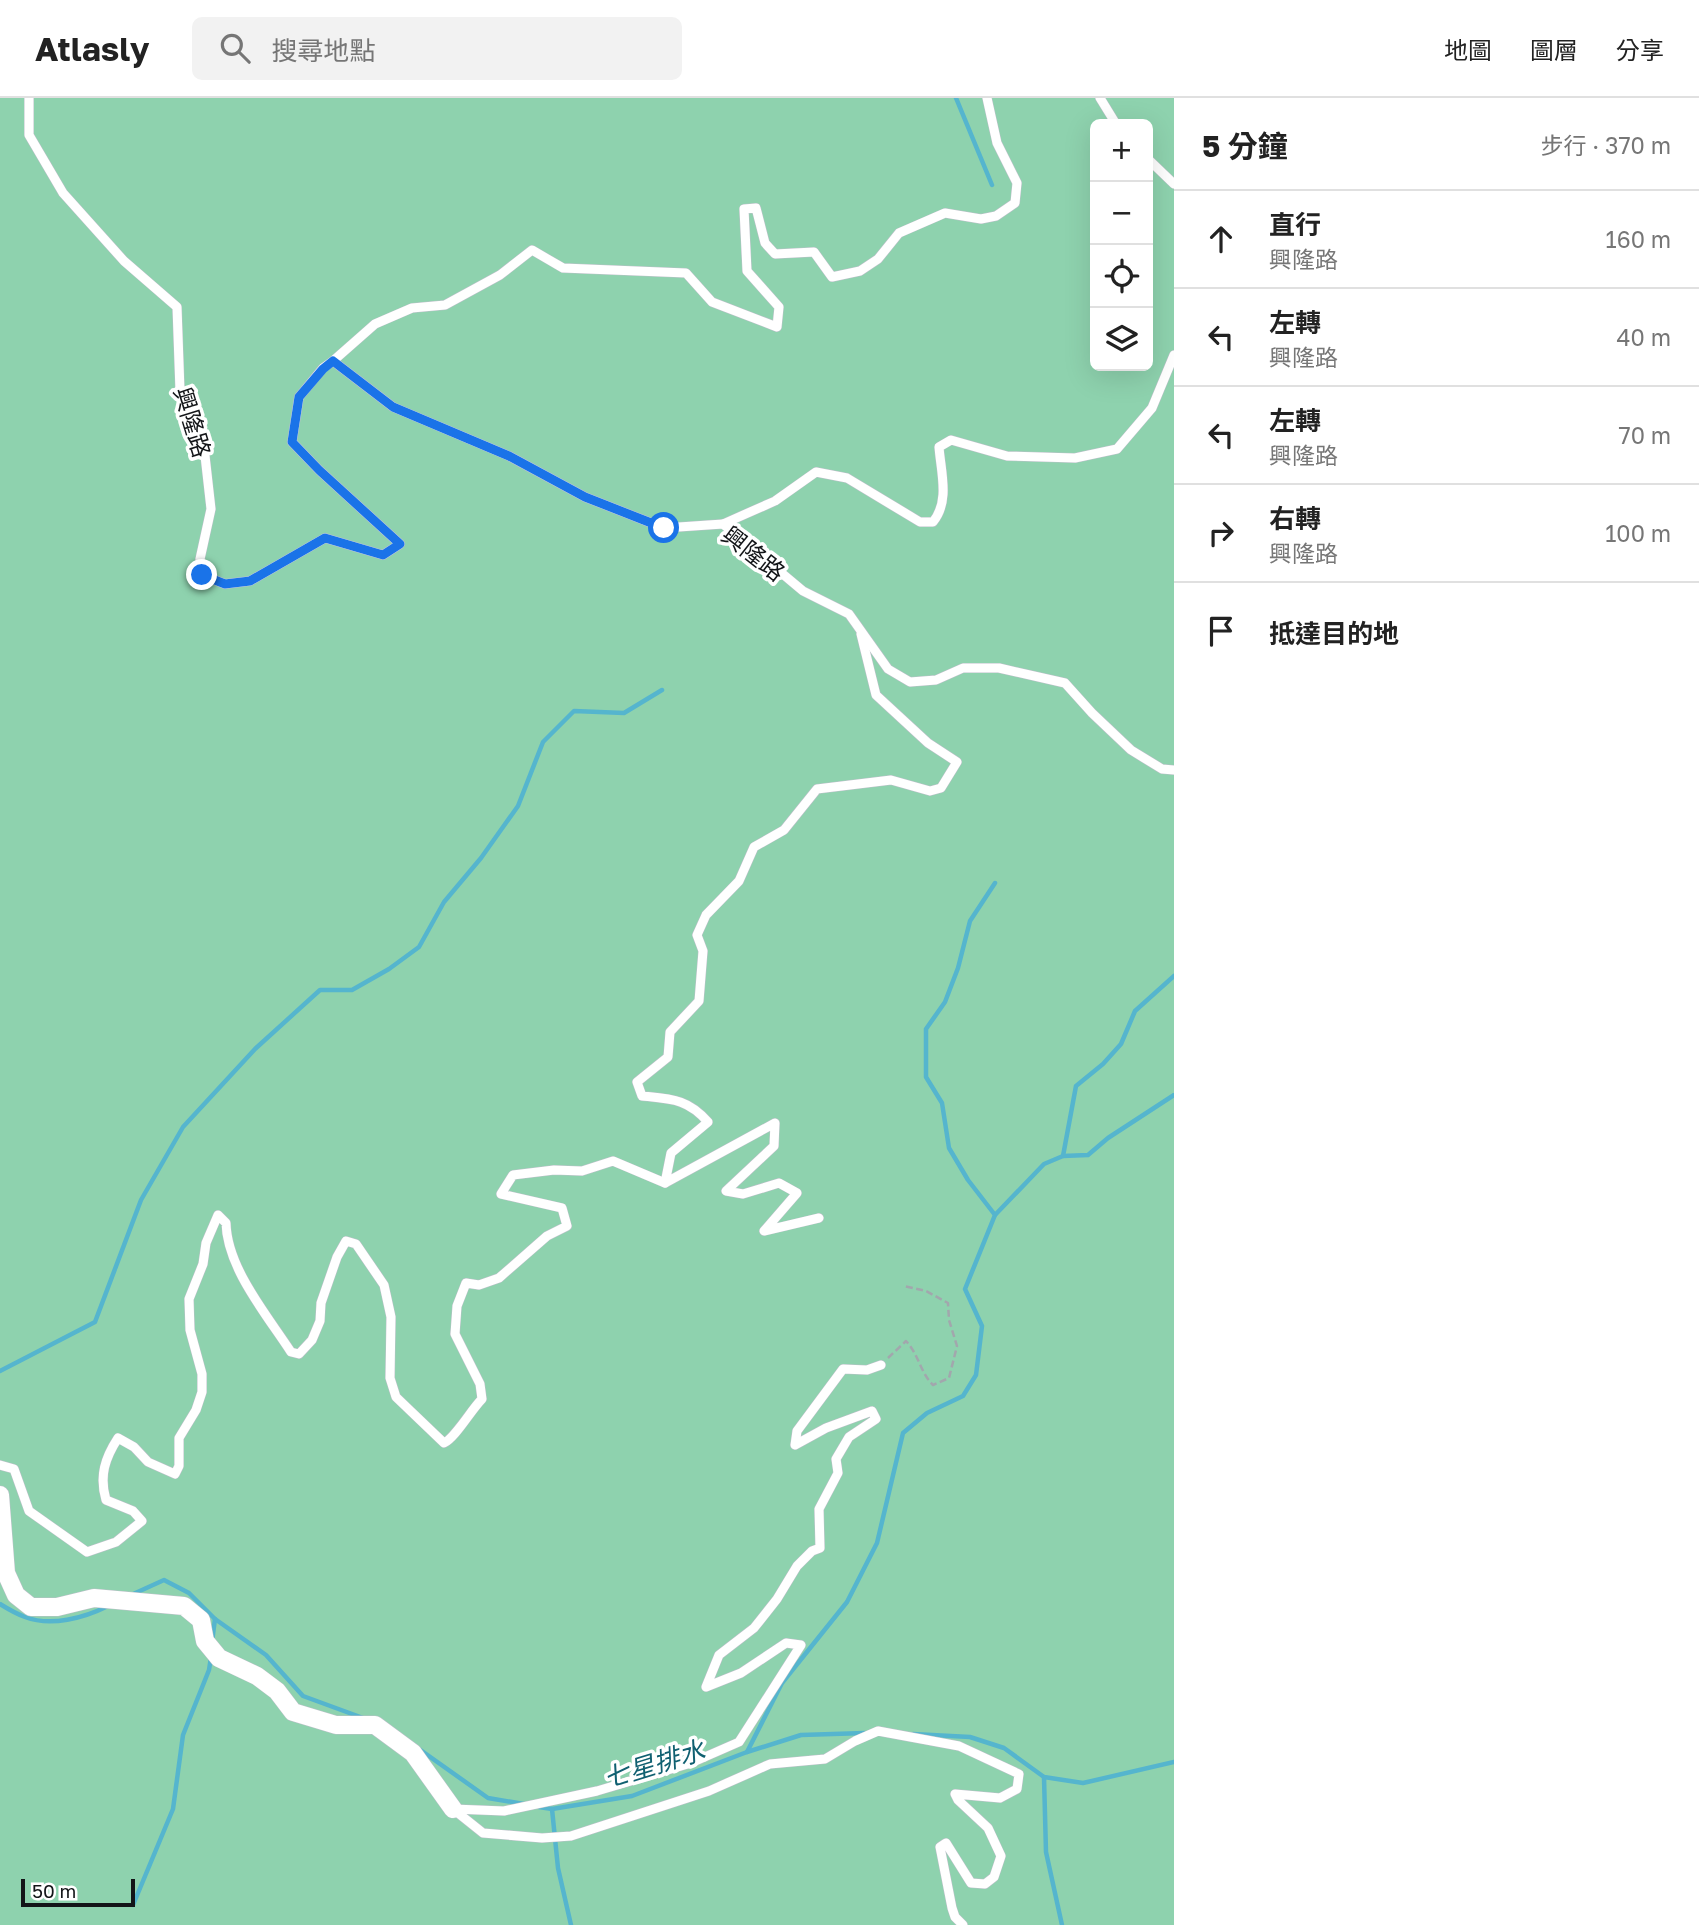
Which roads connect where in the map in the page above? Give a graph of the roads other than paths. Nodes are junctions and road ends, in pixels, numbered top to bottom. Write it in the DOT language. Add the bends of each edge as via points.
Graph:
graph roads {
  1 [pos="30,98"];
  2 [pos="987,98"];
  3 [pos="1100,98"];
  4 [pos="1113,119"];
  5 [pos="1153,164"];
  6 [pos="1174,184"];
  7 [pos="1174,355"];
  8 [pos="333,361"];
  9 [pos="723,524"];
  10 [pos="859,629"];
  11 [pos="1174,770"];
  12 [pos="665,1183"];
  13 [pos="819,1218"];
  14 [pos="881,1365"];
  15 [pos="0,1465"];
  16 [pos="0,1495"];
  17 [pos="453,1810"];
  18 [pos="963,1925"];
  1 -- 8 [label="lane, 興隆路" via="29,135 63,193 124,261 177,307 180,391 203,438 211,509 200,559 202,575 225,584 250,581 325,538 383,555 400,544 292,442 299,397"];
  2 -- 8 [label="lane" via="997,143 1017,183 1015,203 996,216 981,219 945,213 899,233 878,259 860,271 832,277 814,252 775,254 765,243 756,208 744,209 747,271 779,307 777,327 712,302 686,273 564,268 532,250 500,275 445,305 412,308 375,324"];
  3 -- 4 [label="lane"];
  5 -- 6 [label="lane"];
  7 -- 9 [label="lane" via="1152,408 1117,449 1062,457 1007,456 951,440 939,447 944,495 942,511 933,522 920,522 847,478 816,472 775,501"];
  8 -- 9 [label="lane, 興隆路" via="393,407 509,456 585,497 664,528"];
  9 -- 10 [label="lane, 興隆路" via="803,591 849,614"];
  10 -- 11 [label="lane, 興隆路" via="888,669 910,682 936,680 963,668 999,668 1065,683 1131,750 1162,769"];
  10 -- 12 [label="lane" via="876,695 928,743 957,762 942,788 930,791 891,780 817,789 784,830 754,847 739,881 706,915 697,935 703,951 699,1001 670,1032 668,1056 637,1082 642,1096 679,1100 696,1108 708,1122 671,1153"];
  12 -- 13 [label="lane" via="775,1123 774,1146 726,1191 743,1194 779,1183 797,1193 764,1231"];
  12 -- 15 [label="lane" via="613,1161 582,1171 513,1175 501,1194 562,1208 567,1226 547,1236 499,1278 479,1285 466,1283 457,1306 455,1334 480,1384 482,1399 444,1443 397,1397 390,1378 391,1317 384,1285 355,1244 346,1241 337,1257 321,1303 320,1321 299,1354 291,1352 245,1280 230,1251 226,1223 218,1216 189,1299 202,1392 179,1438 179,1466 175,1474 148,1462 118,1438 106,1457 102,1485 106,1500 134,1511 142,1521 116,1542 87,1552 29,1511 14,1469"];
  14 -- 17 [label="lane" via="867,1370 843,1369 797,1431 795,1445 872,1411 876,1419 849,1437 836,1459 838,1474 818,1509 820,1548 797,1566 754,1628 719,1655 706,1687 741,1673 786,1643 801,1645 739,1742 691,1763 597,1791 504,1811"];
  16 -- 17 [label="street" via="6,1573 16,1595 31,1607 57,1607 94,1598 184,1606 201,1620 205,1641 219,1658 257,1675 293,1712 336,1725 375,1726 413,1754"];
  17 -- 18 [label="lane" via="483,1833 542,1839 571,1836 709,1791 770,1763 825,1759 878,1731 934,1740 959,1746 1019,1774 1017,1789 1000,1798 955,1794 988,1828 1001,1856 994,1877 985,1884 971,1883 946,1843 940,1847 952,1908"];
}
